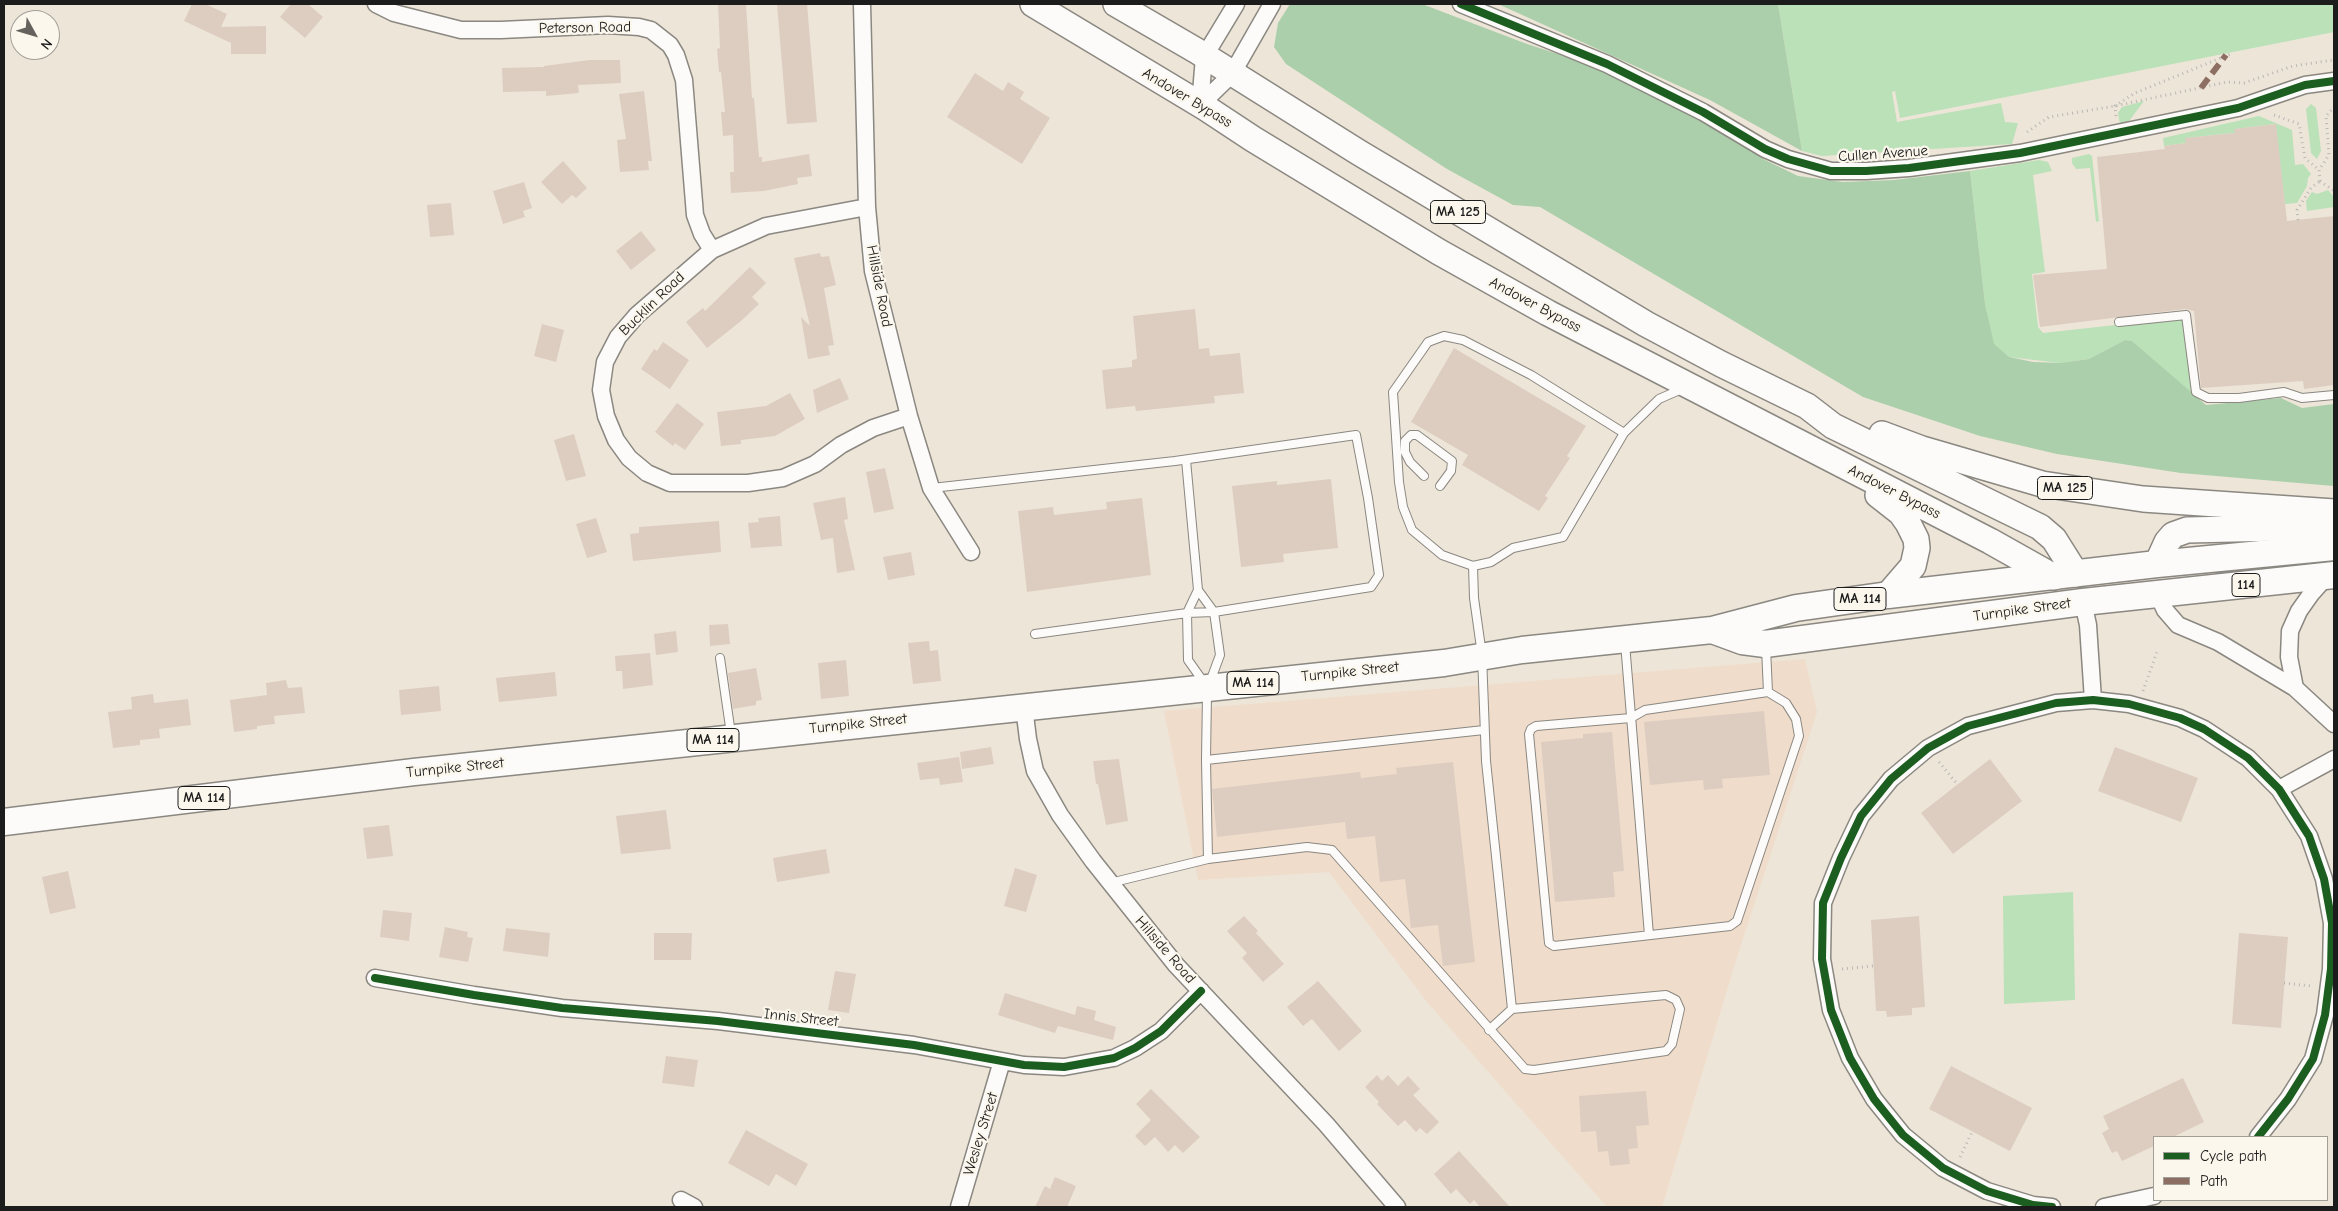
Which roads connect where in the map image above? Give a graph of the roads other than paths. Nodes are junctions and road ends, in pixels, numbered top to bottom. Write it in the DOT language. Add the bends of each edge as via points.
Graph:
graph roads {
  1 [pos="376,4"];
  2 [pos="862,4"];
  3 [pos="1032,4"];
  4 [pos="1116,4"];
  5 [pos="1236,4"];
  6 [pos="1272,4"];
  7 [pos="1461,4"];
  8 [pos="1204,57"];
  9 [pos="1232,74"];
  10 [pos="2334,81"];
  11 [pos="1200,105"];
  12 [pos="867,207"];
  13 [pos="712,250"];
  14 [pos="2119,322"];
  15 [pos="1689,385"];
  16 [pos="2334,395"];
  17 [pos="1807,406"];
  18 [pos="909,416"];
  19 [pos="1624,433"];
  20 [pos="1186,460"];
  21 [pos="1836,462"];
  22 [pos="1424,476"];
  23 [pos="1440,486"];
  24 [pos="931,488"];
  25 [pos="2334,512"];
  26 [pos="2334,526"];
  27 [pos="2334,547"];
  28 [pos="971,552"];
  29 [pos="2157,564"];
  30 [pos="1473,566"];
  31 [pos="2065,575"];
  32 [pos="2331,576"];
  33 [pos="1198,590"];
  34 [pos="1888,595"];
  35 [pos="2158,595"];
  36 [pos="2083,602"];
  37 [pos="1214,612"];
  38 [pos="1187,613"];
  39 [pos="1712,630"];
  40 [pos="1035,634"];
  41 [pos="1624,637"];
  42 [pos="1765,644"];
  43 [pos="1482,655"];
  44 [pos="720,658"];
  45 [pos="1207,688"];
  46 [pos="2295,688"];
  47 [pos="1768,692"];
  48 [pos="2093,700"];
  49 [pos="1024,707"];
  50 [pos="1631,718"];
  51 [pos="2334,724"];
  52 [pos="1484,730"];
  53 [pos="732,738"];
  54 [pos="2334,759"];
  55 [pos="1206,760"];
  56 [pos="2278,789"];
  57 [pos="4,822"];
  58 [pos="1208,859"];
  59 [pos="1110,883"];
  60 [pos="1649,935"];
  61 [pos="375,978"];
  62 [pos="1201,991"];
  63 [pos="1512,1009"];
  64 [pos="1489,1030"];
  65 [pos="1002,1062"];
  66 [pos="2259,1136"];
  67 [pos="2153,1196"];
  68 [pos="959,1207"];
  69 [pos="1397,1207"];
  70 [pos="2052,1207"];
  71 [pos="2104,1207"];
  1 -- 13 [label="street, Peterson Road" via="394,13 461,30 608,25 651,30 670,45 684,80 695,215"];
  2 -- 12 [label="street, Hillside Road"];
  3 -- 11 [label="main road, Andover Bypass / MA 125"];
  4 -- 8 [label="main road, Andover Bypass / MA 125"];
  5 -- 8 [label="street"];
  6 -- 9 [label="street"];
  7 -- 10 [label="street, Cullen Avenue" via="1607,64 1703,112 1765,149 1810,167 1831,171 1866,172 2020,153 2238,108 2305,85"];
  8 -- 9 [label="main road, Andover Bypass / MA 125"];
  8 -- 11 [label="street"];
  9 -- 11 [label="street"];
  9 -- 17 [label="main road, Andover Bypass / MA 125" via="1638,319"];
  11 -- 15 [label="main road, Andover Bypass / MA 125" via="1439,252 1548,313"];
  12 -- 13 [label="street, Bucklin Road" via="766,226"];
  12 -- 18 [label="street, Hillside Road" via="873,271"];
  13 -- 18 [label="street, Bucklin Road" via="638,315 618,337 605,362 600,390 606,416 628,458 647,473 670,483 748,483 783,478 816,464 841,445 873,428"];
  14 -- 16 [label="lane" via="2186,316 2196,392 2208,398 2284,392 2302,398"];
  15 -- 19 [label="lane" via="1659,399"];
  15 -- 21 [label="main road, Andover Bypass / MA 125"];
  17 -- 25 [label="main road, MA 125" via="1840,415 1922,449 2042,484 2143,499"];
  17 -- 31 [label="main road, Andover Bypass / MA 125" via="1833,426 2040,527 2054,539"];
  18 -- 24 [label="street, Hillside Road"];
  19 -- 30 [label="lane" via="1562,537 1513,548 1491,562"];
  19 -- 30 [label="lane" via="1531,375 1463,340 1444,336 1428,342 1393,392 1403,507 1412,530 1425,543 1442,554"];
  20 -- 24 [label="lane"];
  20 -- 33 [label="lane"];
  20 -- 37 [label="lane" via="1356,435 1368,498 1379,575 1371,587"];
  21 -- 31 [label="main road, Andover Bypass / MA 125" via="1990,541"];
  21 -- 34 [label="main road" via="1900,513 1913,531 1917,548 1913,566"];
  22 -- 23 [label="lane" via="1405,452 1405,441 1411,435 1452,461 1451,470"];
  24 -- 28 [label="street, Hillside Road"];
  26 -- 29 [label="main road" via="2187,530 2173,535"];
  27 -- 29 [label="highway, Turnpike Street / MA 114"];
  29 -- 31 [label="highway, Turnpike Street / MA 114"];
  29 -- 35 [label="highway"];
  30 -- 43 [label="lane"];
  31 -- 34 [label="highway, Turnpike Street / MA 114"];
  31 -- 36 [label="highway, MA 125"];
  32 -- 35 [label="highway, Turnpike Street / 114"];
  32 -- 46 [label="street" via="2299,611 2290,631 2289,656"];
  33 -- 37 [label="lane"];
  33 -- 38 [label="lane"];
  34 -- 39 [label="highway, Turnpike Street / MA 114" via="1796,608"];
  35 -- 36 [label="highway, Turnpike Street / 114"];
  35 -- 46 [label="street" via="2178,625 2218,642"];
  36 -- 42 [label="highway, Turnpike Street / MA 114"];
  36 -- 48 [label="street" via="2088,625"];
  37 -- 38 [label="lane"];
  37 -- 45 [label="lane" via="1220,655"];
  38 -- 40 [label="lane"];
  38 -- 45 [label="lane" via="1188,660"];
  39 -- 41 [label="highway, Turnpike Street / MA 114"];
  39 -- 42 [label="highway, Turnpike Street / MA 114" via="1742,641"];
  41 -- 43 [label="highway, Turnpike Street / MA 114"];
  41 -- 50 [label="lane"];
  42 -- 47 [label="lane"];
  43 -- 45 [label="highway, Turnpike Street / MA 114" via="1444,663"];
  43 -- 52 [label="lane"];
  44 -- 53 [label="lane"];
  45 -- 49 [label="highway, Turnpike Street / MA 114"];
  45 -- 55 [label="lane"];
  46 -- 51 [label="street"];
  47 -- 50 [label="lane" via="1645,710"];
  47 -- 60 [label="lane" via="1786,703 1796,719 1799,736 1738,921 1730,926"];
  48 -- 56 [label="street" via="2137,706 2180,718 2227,742"];
  48 -- 70 [label="street" via="2056,703 1968,726 1928,748 1891,779 1861,816 1823,903 1822,959 1834,1018 1850,1058 1874,1099 1903,1135 1951,1173 1987,1191 2033,1205"];
  49 -- 53 [label="highway, Turnpike Street / MA 114"];
  49 -- 59 [label="street, Hillside Road" via="1035,771 1060,815"];
  50 -- 60 [label="lane"];
  50 -- 60 [label="lane" via="1536,726 1529,734 1549,943 1554,946"];
  52 -- 55 [label="lane"];
  52 -- 63 [label="lane"];
  53 -- 57 [label="highway, Turnpike Street / MA 114" via="414,772"];
  54 -- 56 [label="street"];
  55 -- 58 [label="lane"];
  56 -- 66 [label="street" via="2310,836 2324,879 2332,923 2329,988 2313,1059 2288,1099"];
  58 -- 59 [label="lane"];
  58 -- 64 [label="lane" via="1307,847 1332,850"];
  59 -- 62 [label="street, Hillside Road"];
  61 -- 65 [label="street, Innis Street" via="562,1008 718,1021 914,1045"];
  62 -- 65 [label="street, Innis Street" via="1161,1031 1114,1058 1064,1067"];
  62 -- 69 [label="street, Hillside Road" via="1326,1124"];
  63 -- 64 [label="lane"];
  63 -- 64 [label="lane" via="1666,995 1676,1000 1680,1010 1672,1044 1666,1051 1534,1070 1524,1069"];
  65 -- 68 [label="street, Wesley Street"];
  67 -- 71 [label="street"];
}
